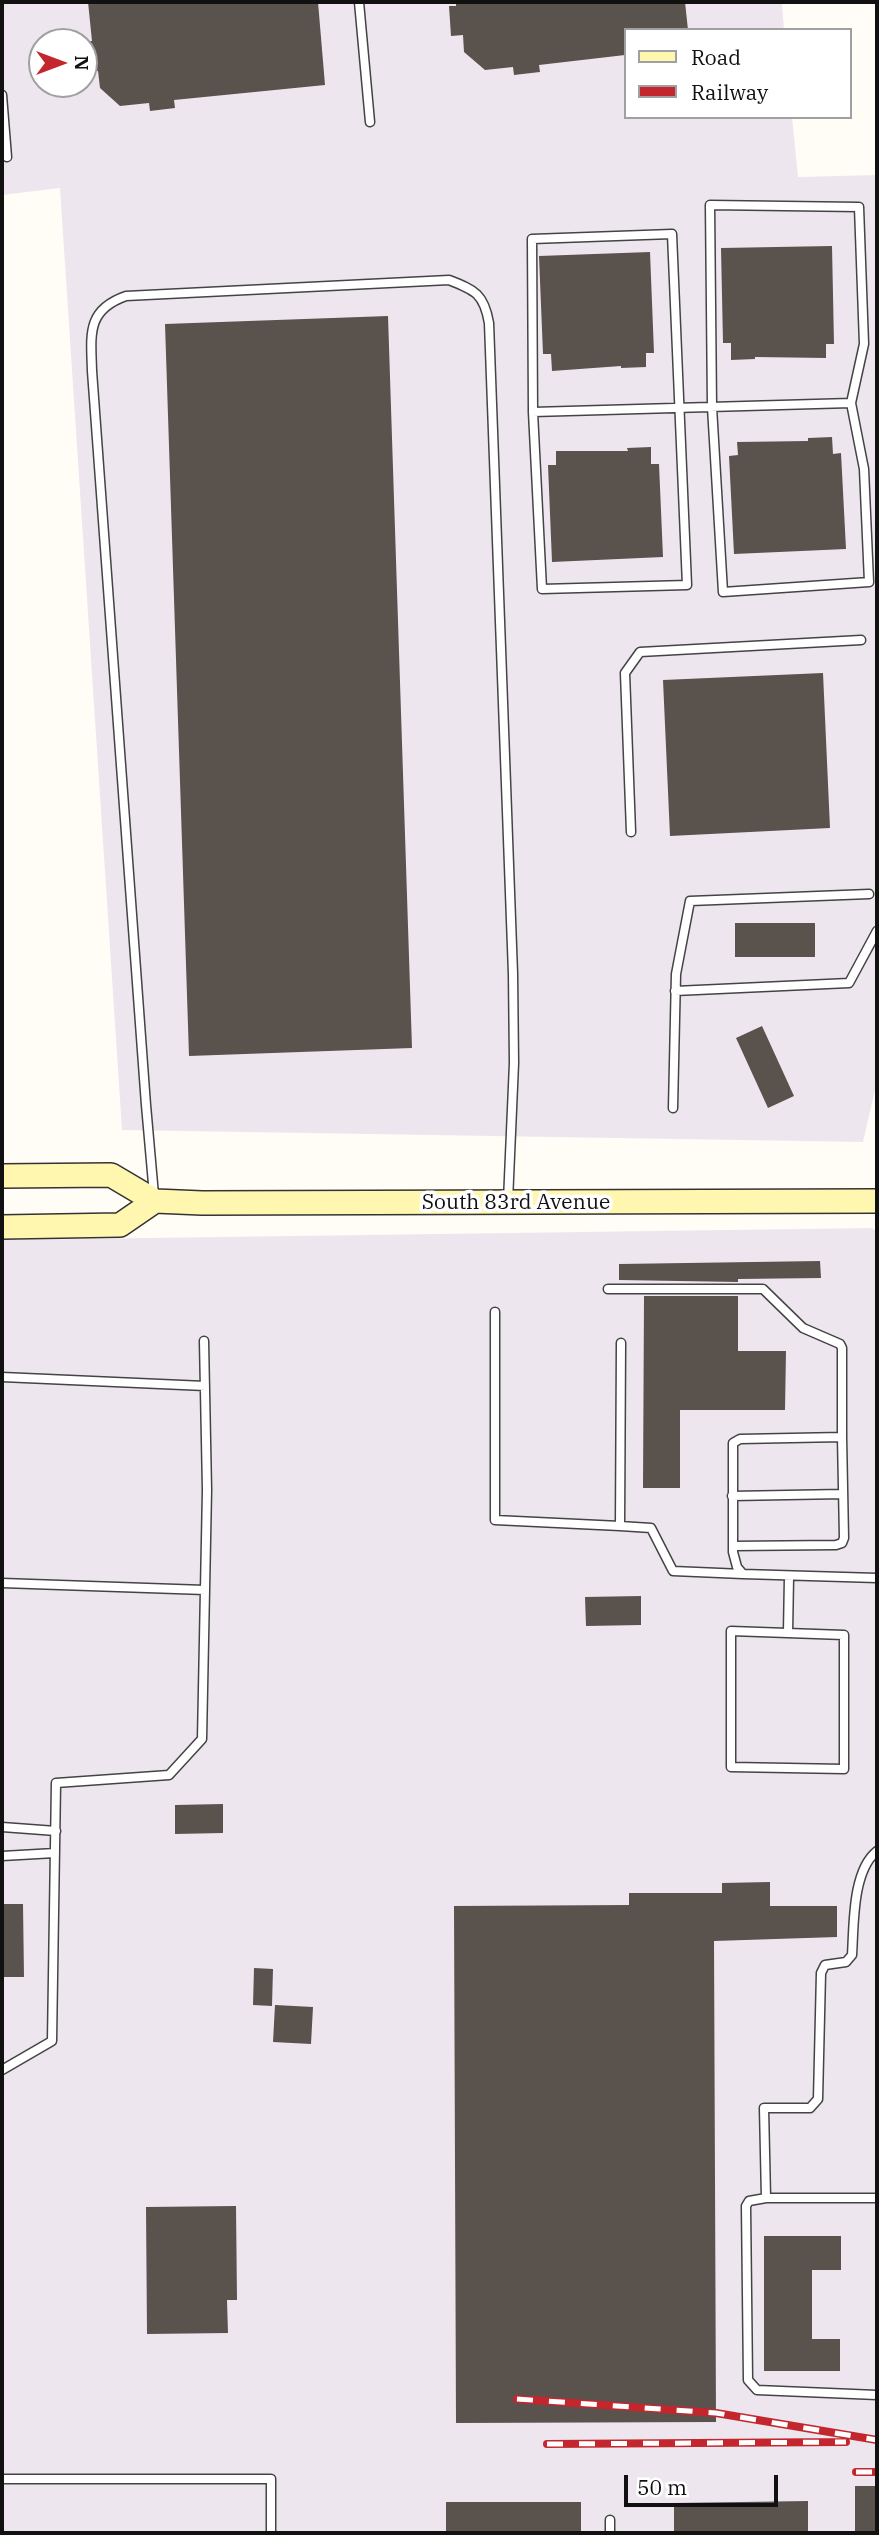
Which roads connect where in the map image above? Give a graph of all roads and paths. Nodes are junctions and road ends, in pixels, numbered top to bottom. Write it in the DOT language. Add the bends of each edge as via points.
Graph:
graph roads {
  1 [pos="359,2"];
  2 [pos="2,95"];
  3 [pos="370,122"];
  4 [pos="7,157"];
  5 [pos="851,403"];
  6 [pos="712,407"];
  7 [pos="679,408"];
  8 [pos="533,412"];
  9 [pos="861,640"];
  10 [pos="631,832"];
  11 [pos="869,894"];
  12 [pos="877,932"];
  13 [pos="675,991"];
  14 [pos="673,1108"];
  15 [pos="2,1176"];
  16 [pos="155,1201"];
  17 [pos="877,1201"];
  18 [pos="508,1204"];
  19 [pos="2,1227"];
  20 [pos="608,1289"];
  21 [pos="495,1312"];
  22 [pos="204,1341"];
  23 [pos="621,1343"];
  24 [pos="2,1377"];
  25 [pos="205,1386"];
  26 [pos="842,1437"];
  27 [pos="843,1494"];
  28 [pos="732,1496"];
  29 [pos="620,1526"];
  30 [pos="733,1546"];
  31 [pos="743,1574"];
  32 [pos="789,1577"];
  33 [pos="877,1578"];
  34 [pos="2,1583"];
  35 [pos="205,1590"];
  36 [pos="788,1633"];
  37 [pos="2,1827"];
  38 [pos="56,1831"];
  39 [pos="877,1851"];
  40 [pos="55,1853"];
  41 [pos="2,1856"];
  42 [pos="2,2070"];
  43 [pos="766,2198"];
  44 [pos="877,2198"];
  45 [pos="877,2395"];
  46 [pos="2,2479"];
  47 [pos="610,2520"];
  48 [pos="271,2533"];
  49 [pos="610,2533"];
  1 -- 3 [label="lane"];
  2 -- 4 [label="lane"];
  5 -- 6 [label="lane"];
  5 -- 6 [label="lane" via="864,469 869,582 723,592"];
  5 -- 6 [label="lane" via="864,344 859,206 710,205"];
  6 -- 7 [label="lane"];
  7 -- 8 [label="lane"];
  7 -- 8 [label="lane" via="672,234 532,239"];
  7 -- 8 [label="lane" via="687,585 542,589"];
  9 -- 10 [label="lane" via="640,652 625,673"];
  11 -- 13 [label="lane" via="690,901"];
  12 -- 13 [label="lane" via="849,983"];
  13 -- 14 [label="lane"];
  15 -- 16 [label="main road, South 83rd Avenue" via="111,1175"];
  16 -- 18 [label="main road, South 83rd Avenue"];
  16 -- 18 [label="lane" via="92,371 93,328 99,311 125,296 449,280 481,297 489,323 513,974"];
  16 -- 19 [label="main road" via="120,1225"];
  17 -- 18 [label="main road, South 83rd Avenue"];
  20 -- 26 [label="lane" via="763,1289 803,1328 842,1348"];
  21 -- 29 [label="lane" via="495,1520"];
  22 -- 25 [label="lane"];
  23 -- 29 [label="lane"];
  24 -- 25 [label="lane"];
  25 -- 35 [label="lane"];
  26 -- 27 [label="lane"];
  26 -- 28 [label="lane" via="735,1441"];
  27 -- 28 [label="lane"];
  27 -- 30 [label="lane" via="842,1543"];
  28 -- 30 [label="lane"];
  29 -- 31 [label="lane" via="651,1528 673,1572"];
  30 -- 31 [label="lane"];
  31 -- 32 [label="lane"];
  32 -- 33 [label="lane"];
  32 -- 36 [label="lane"];
  34 -- 35 [label="lane"];
  35 -- 38 [label="lane" via="202,1739 169,1775 57,1783"];
  36 -- 36 [label="lane" via="732,1631 732,1767 844,1769 844,1635"];
  37 -- 38 [label="lane"];
  38 -- 40 [label="lane"];
  39 -- 43 [label="lane" via="856,1891 852,1955 846,1962 825,1965 821,1973 818,2099 810,2108 764,2108"];
  40 -- 41 [label="lane"];
  40 -- 42 [label="lane" via="52,2041"];
  43 -- 44 [label="lane"];
  43 -- 45 [label="lane" via="749,2201 746,2206 748,2380 757,2390"];
  46 -- 48 [label="lane" via="271,2479"];
  47 -- 49 [label="lane"];
}
